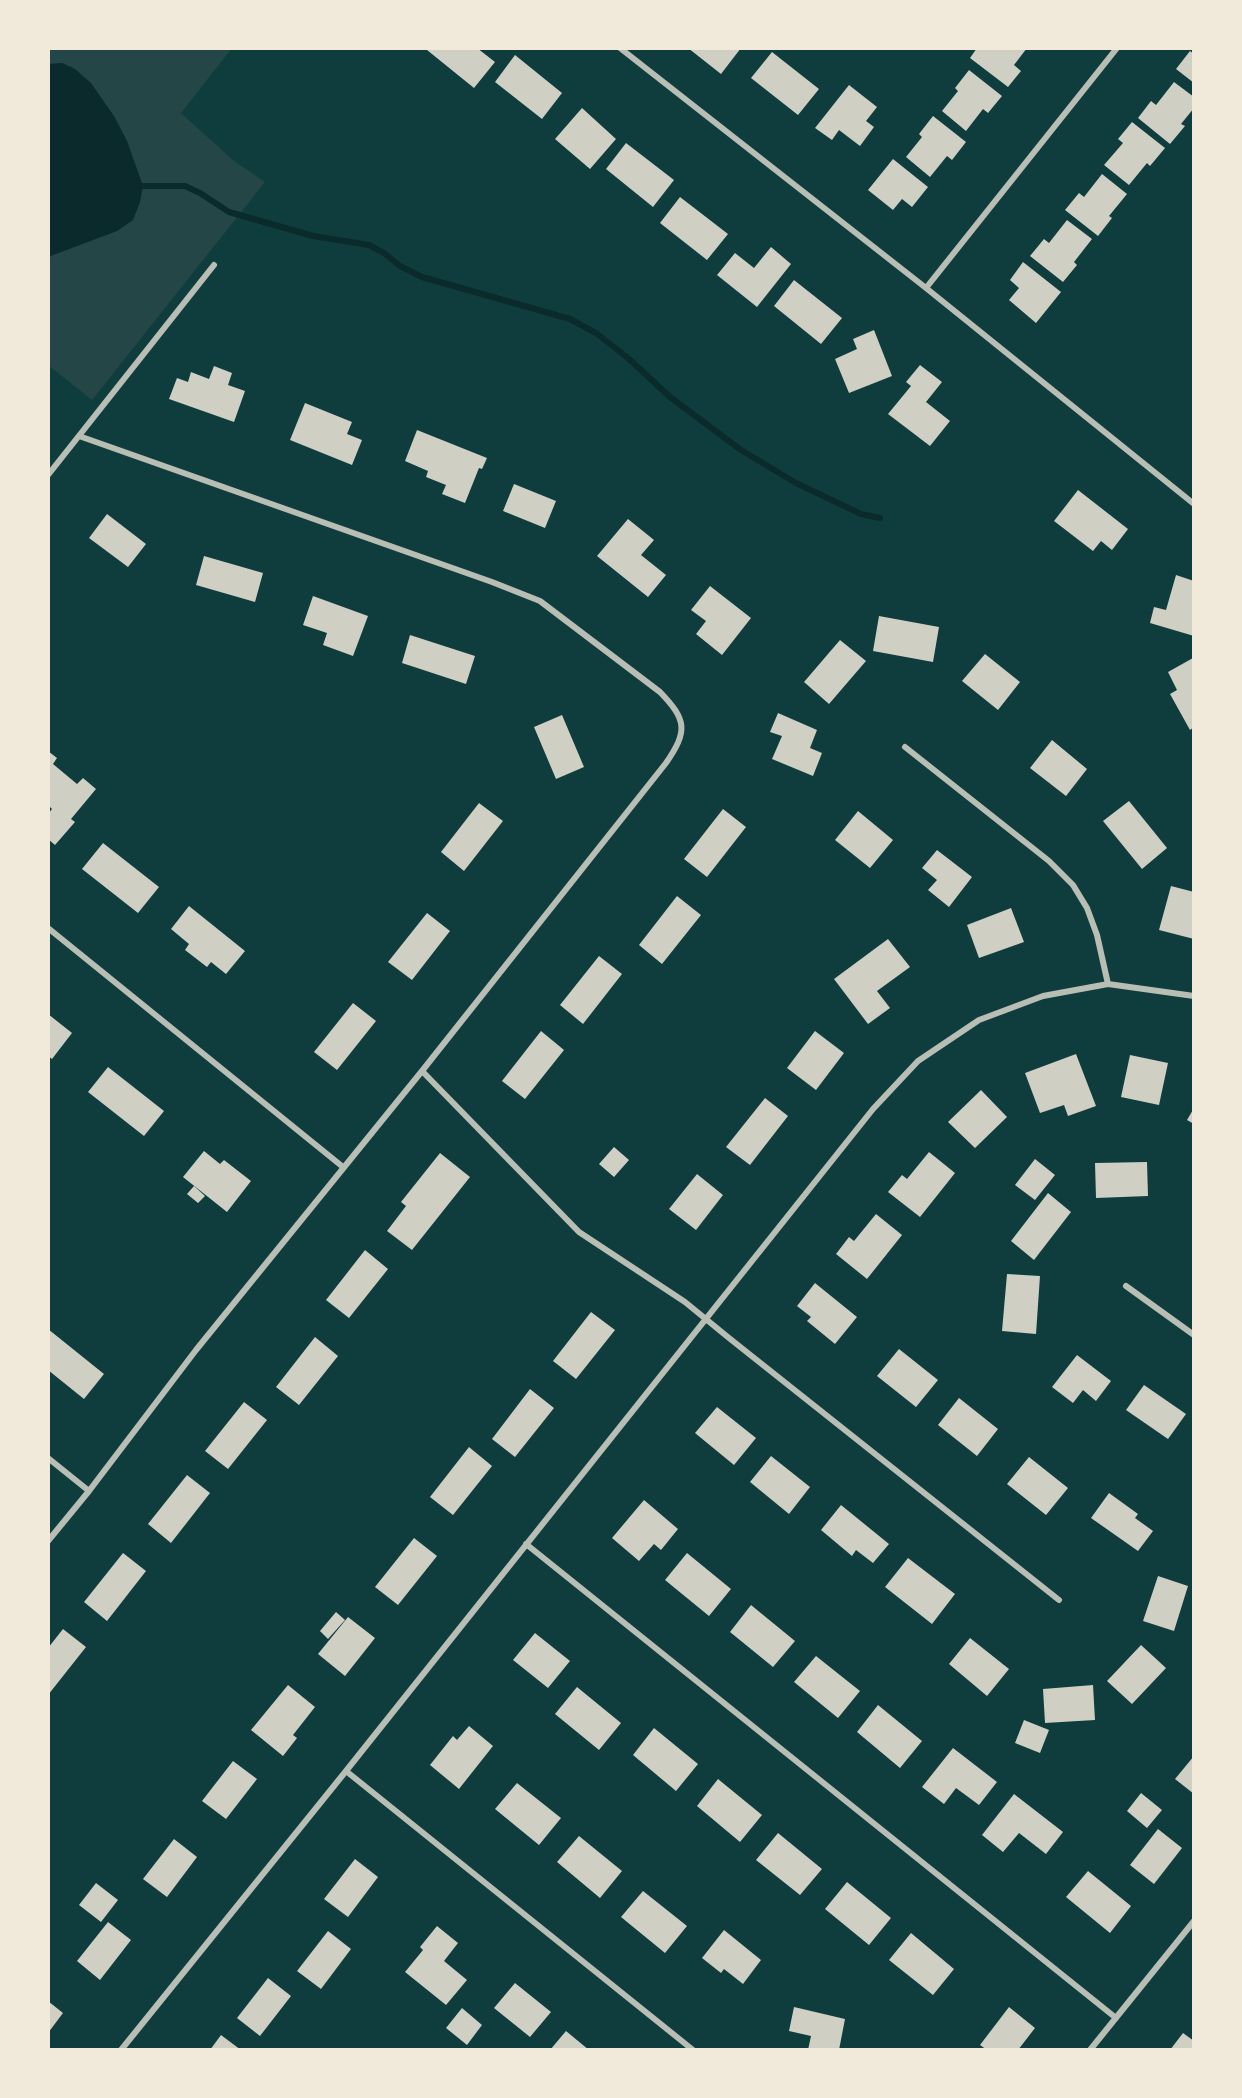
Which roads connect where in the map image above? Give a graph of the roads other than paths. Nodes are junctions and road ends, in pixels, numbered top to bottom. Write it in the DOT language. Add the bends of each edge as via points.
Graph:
graph roads {
  1 [pos="620,48"];
  2 [pos="1116,48"];
  3 [pos="214,265"];
  4 [pos="926,288"];
  5 [pos="80,436"];
  6 [pos="48,475"];
  7 [pos="1194,504"];
  8 [pos="905,747"];
  9 [pos="48,928"];
  10 [pos="1108,984"];
  11 [pos="1194,996"];
  12 [pos="422,1071"];
  13 [pos="344,1167"];
  14 [pos="1126,1286"];
  15 [pos="707,1318"];
  16 [pos="1194,1335"];
  17 [pos="48,1458"];
  18 [pos="89,1491"];
  19 [pos="48,1541"];
  20 [pos="526,1544"];
  21 [pos="1059,1600"];
  22 [pos="346,1771"];
  23 [pos="1194,1921"];
  24 [pos="1116,2018"];
  25 [pos="122,2050"];
  26 [pos="693,2050"];
  27 [pos="1090,2050"];
  1 -- 4 [label="street"];
  2 -- 4 [label="street"];
  3 -- 5 [label="street"];
  4 -- 7 [label="street"];
  5 -- 6 [label="street"];
  5 -- 12 [label="street" via="540,601 673,705 681,720 678,746"];
  8 -- 10 [label="street" via="1049,861 1073,885 1094,926"];
  9 -- 13 [label="street"];
  10 -- 11 [label="street"];
  10 -- 15 [label="street" via="1043,996 979,1020 918,1060 873,1108"];
  12 -- 13 [label="street"];
  12 -- 15 [label="street" via="579,1232"];
  13 -- 18 [label="street" via="196,1350"];
  14 -- 16 [label="street"];
  15 -- 20 [label="street"];
  15 -- 21 [label="street"];
  17 -- 18 [label="street"];
  18 -- 19 [label="street"];
  20 -- 22 [label="street"];
  20 -- 24 [label="street"];
  22 -- 25 [label="street"];
  22 -- 26 [label="street"];
  23 -- 24 [label="street"];
  24 -- 27 [label="street"];
}
